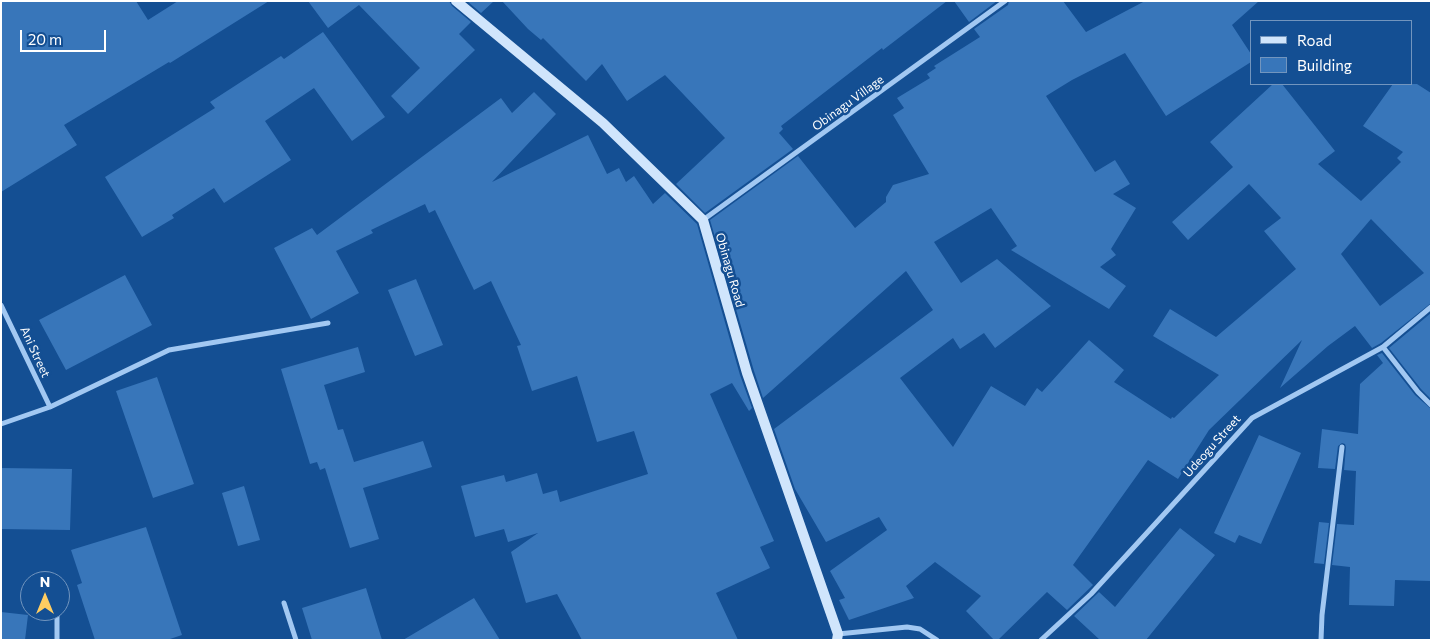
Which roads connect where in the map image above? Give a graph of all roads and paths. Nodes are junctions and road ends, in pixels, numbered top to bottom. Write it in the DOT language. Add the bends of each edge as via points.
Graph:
graph roads {
  1 [pos="456,1"];
  2 [pos="1004,1"];
  3 [pos="703,220"];
  4 [pos="1,305"];
  5 [pos="1431,307"];
  6 [pos="328,323"];
  7 [pos="1382,347"];
  8 [pos="1431,405"];
  9 [pos="50,407"];
  10 [pos="1,424"];
  11 [pos="1342,447"];
  12 [pos="284,603"];
  13 [pos="57,621"];
  14 [pos="837,637"];
  15 [pos="56,640"];
  16 [pos="296,640"];
  17 [pos="936,640"];
  18 [pos="1041,640"];
  19 [pos="1321,640"];
  1 -- 3 [label="street, Obinagu Road" via="603,123"];
  2 -- 3 [label="street, Obinagu Village"];
  3 -- 14 [label="street, Obinagu Road" via="747,373"];
  4 -- 9 [label="street, Ani Street"];
  5 -- 7 [label="street, Udeogu Street"];
  6 -- 9 [label="street" via="169,350"];
  7 -- 8 [label="street"];
  7 -- 18 [label="street, Udeogu Street" via="1252,418 1091,594"];
  9 -- 10 [label="street"];
  11 -- 19 [label="street"];
  12 -- 16 [label="street"];
  13 -- 15 [label="street"];
  14 -- 17 [label="street" via="907,627 920,629"];
}
